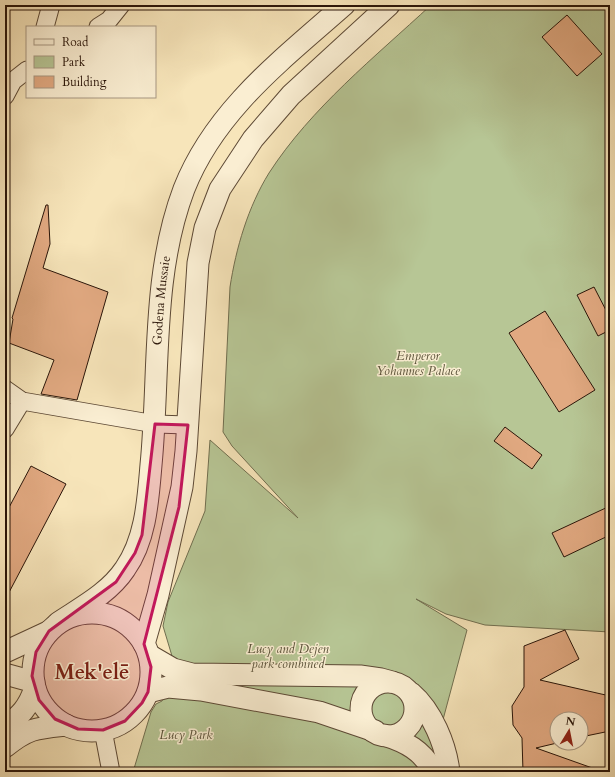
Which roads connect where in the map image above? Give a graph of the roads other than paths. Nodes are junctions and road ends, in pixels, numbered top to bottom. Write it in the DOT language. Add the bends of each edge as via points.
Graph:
graph roads {
  1 [pos="51,5"];
  2 [pos="122,5"];
  3 [pos="344,5"];
  4 [pos="389,5"];
  5 [pos="45,26"];
  6 [pos="100,26"];
  7 [pos="26,71"];
  8 [pos="5,96"];
  9 [pos="5,389"];
  10 [pos="22,401"];
  11 [pos="155,424"];
  12 [pos="188,425"];
  13 [pos="5,429"];
  14 [pos="53,627"];
  15 [pos="146,650"];
  16 [pos="5,652"];
  17 [pos="5,674"];
  18 [pos="34,685"];
  19 [pos="399,686"];
  20 [pos="148,692"];
  21 [pos="66,725"];
  22 [pos="5,727"];
  23 [pos="102,730"];
  24 [pos="379,733"];
  25 [pos="5,747"];
  26 [pos="111,772"];
  27 [pos="434,772"];
  28 [pos="449,772"];
  1 -- 5 [label="street"];
  2 -- 6 [label="street" via="109,20"];
  3 -- 11 [label="street, Godena Mussaie" via="248,90 220,125 194,168 176,212 164,262"];
  4 -- 12 [label="street" via="291,95 253,139 220,189 205,228 198,264"];
  7 -- 8 [label="street" via="13,81"];
  9 -- 10 [label="street"];
  10 -- 11 [label="street"];
  10 -- 13 [label="street"];
  11 -- 12 [label="street"];
  11 -- 14 [label="street, Godena Mussaie" via="142,535 135,553 116,582"];
  12 -- 15 [label="street" via="179,507"];
  14 -- 15 [label="street" via="81,614 106,615 128,625"];
  14 -- 16 [label="street"];
  14 -- 18 [label="street" via="36,652 33,664"];
  15 -- 19 [label="street" via="173,669 192,674 360,676 381,679"];
  15 -- 20 [label="street" via="151,667"];
  17 -- 18 [label="street"];
  18 -- 21 [label="street" via="39,700 56,719"];
  18 -- 22 [label="street" via="30,703"];
  19 -- 24 [label="street" via="414,701 415,711 412,720 402,731 393,735"];
  19 -- 24 [label="street" via="378,684 364,697 363,716 367,725"];
  19 -- 28 [label="street" via="419,700 436,728"];
  20 -- 23 [label="street" via="134,713 120,724"];
  20 -- 24 [label="street" via="168,687 201,690 319,712"];
  21 -- 23 [label="street" via="90,731"];
  21 -- 25 [label="street" via="22,733"];
  23 -- 26 [label="street"];
  24 -- 27 [label="street" via="414,747"];
}
